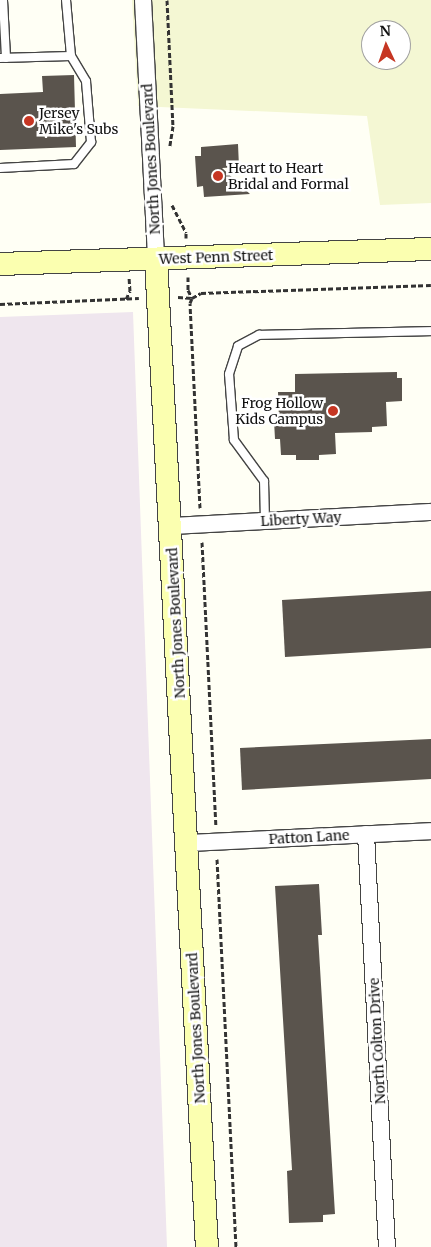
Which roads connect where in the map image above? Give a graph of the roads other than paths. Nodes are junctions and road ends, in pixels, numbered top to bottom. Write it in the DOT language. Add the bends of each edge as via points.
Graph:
graph roads {
  1 [pos="3,0"];
  2 [pos="66,0"];
  3 [pos="143,0"];
  4 [pos="71,56"];
  5 [pos="3,58"];
  6 [pos="0,168"];
  7 [pos="431,250"];
  8 [pos="156,259"];
  9 [pos="0,264"];
  10 [pos="431,331"];
  11 [pos="431,512"];
  12 [pos="265,521"];
  13 [pos="171,526"];
  14 [pos="431,831"];
  15 [pos="366,834"];
  16 [pos="187,844"];
  17 [pos="207,1247"];
  18 [pos="387,1247"];
  1 -- 5 [label="lane"];
  2 -- 4 [label="lane"];
  3 -- 8 [label="street, North Jones Boulevard"];
  4 -- 5 [label="lane"];
  4 -- 6 [label="lane" via="86,81 91,142 74,164"];
  7 -- 8 [label="street, West Penn Street"];
  8 -- 9 [label="street, West Penn Street"];
  8 -- 13 [label="street, North Jones Boulevard"];
  10 -- 12 [label="lane" via="259,335 238,346 229,374 234,440 264,481"];
  11 -- 12 [label="street, Liberty Way"];
  12 -- 13 [label="street, Liberty Way"];
  13 -- 16 [label="street, North Jones Boulevard"];
  14 -- 15 [label="street, Patton Lane"];
  15 -- 16 [label="street, Patton Lane"];
  15 -- 18 [label="street, North Colton Drive"];
  16 -- 17 [label="street, North Jones Boulevard"];
}
